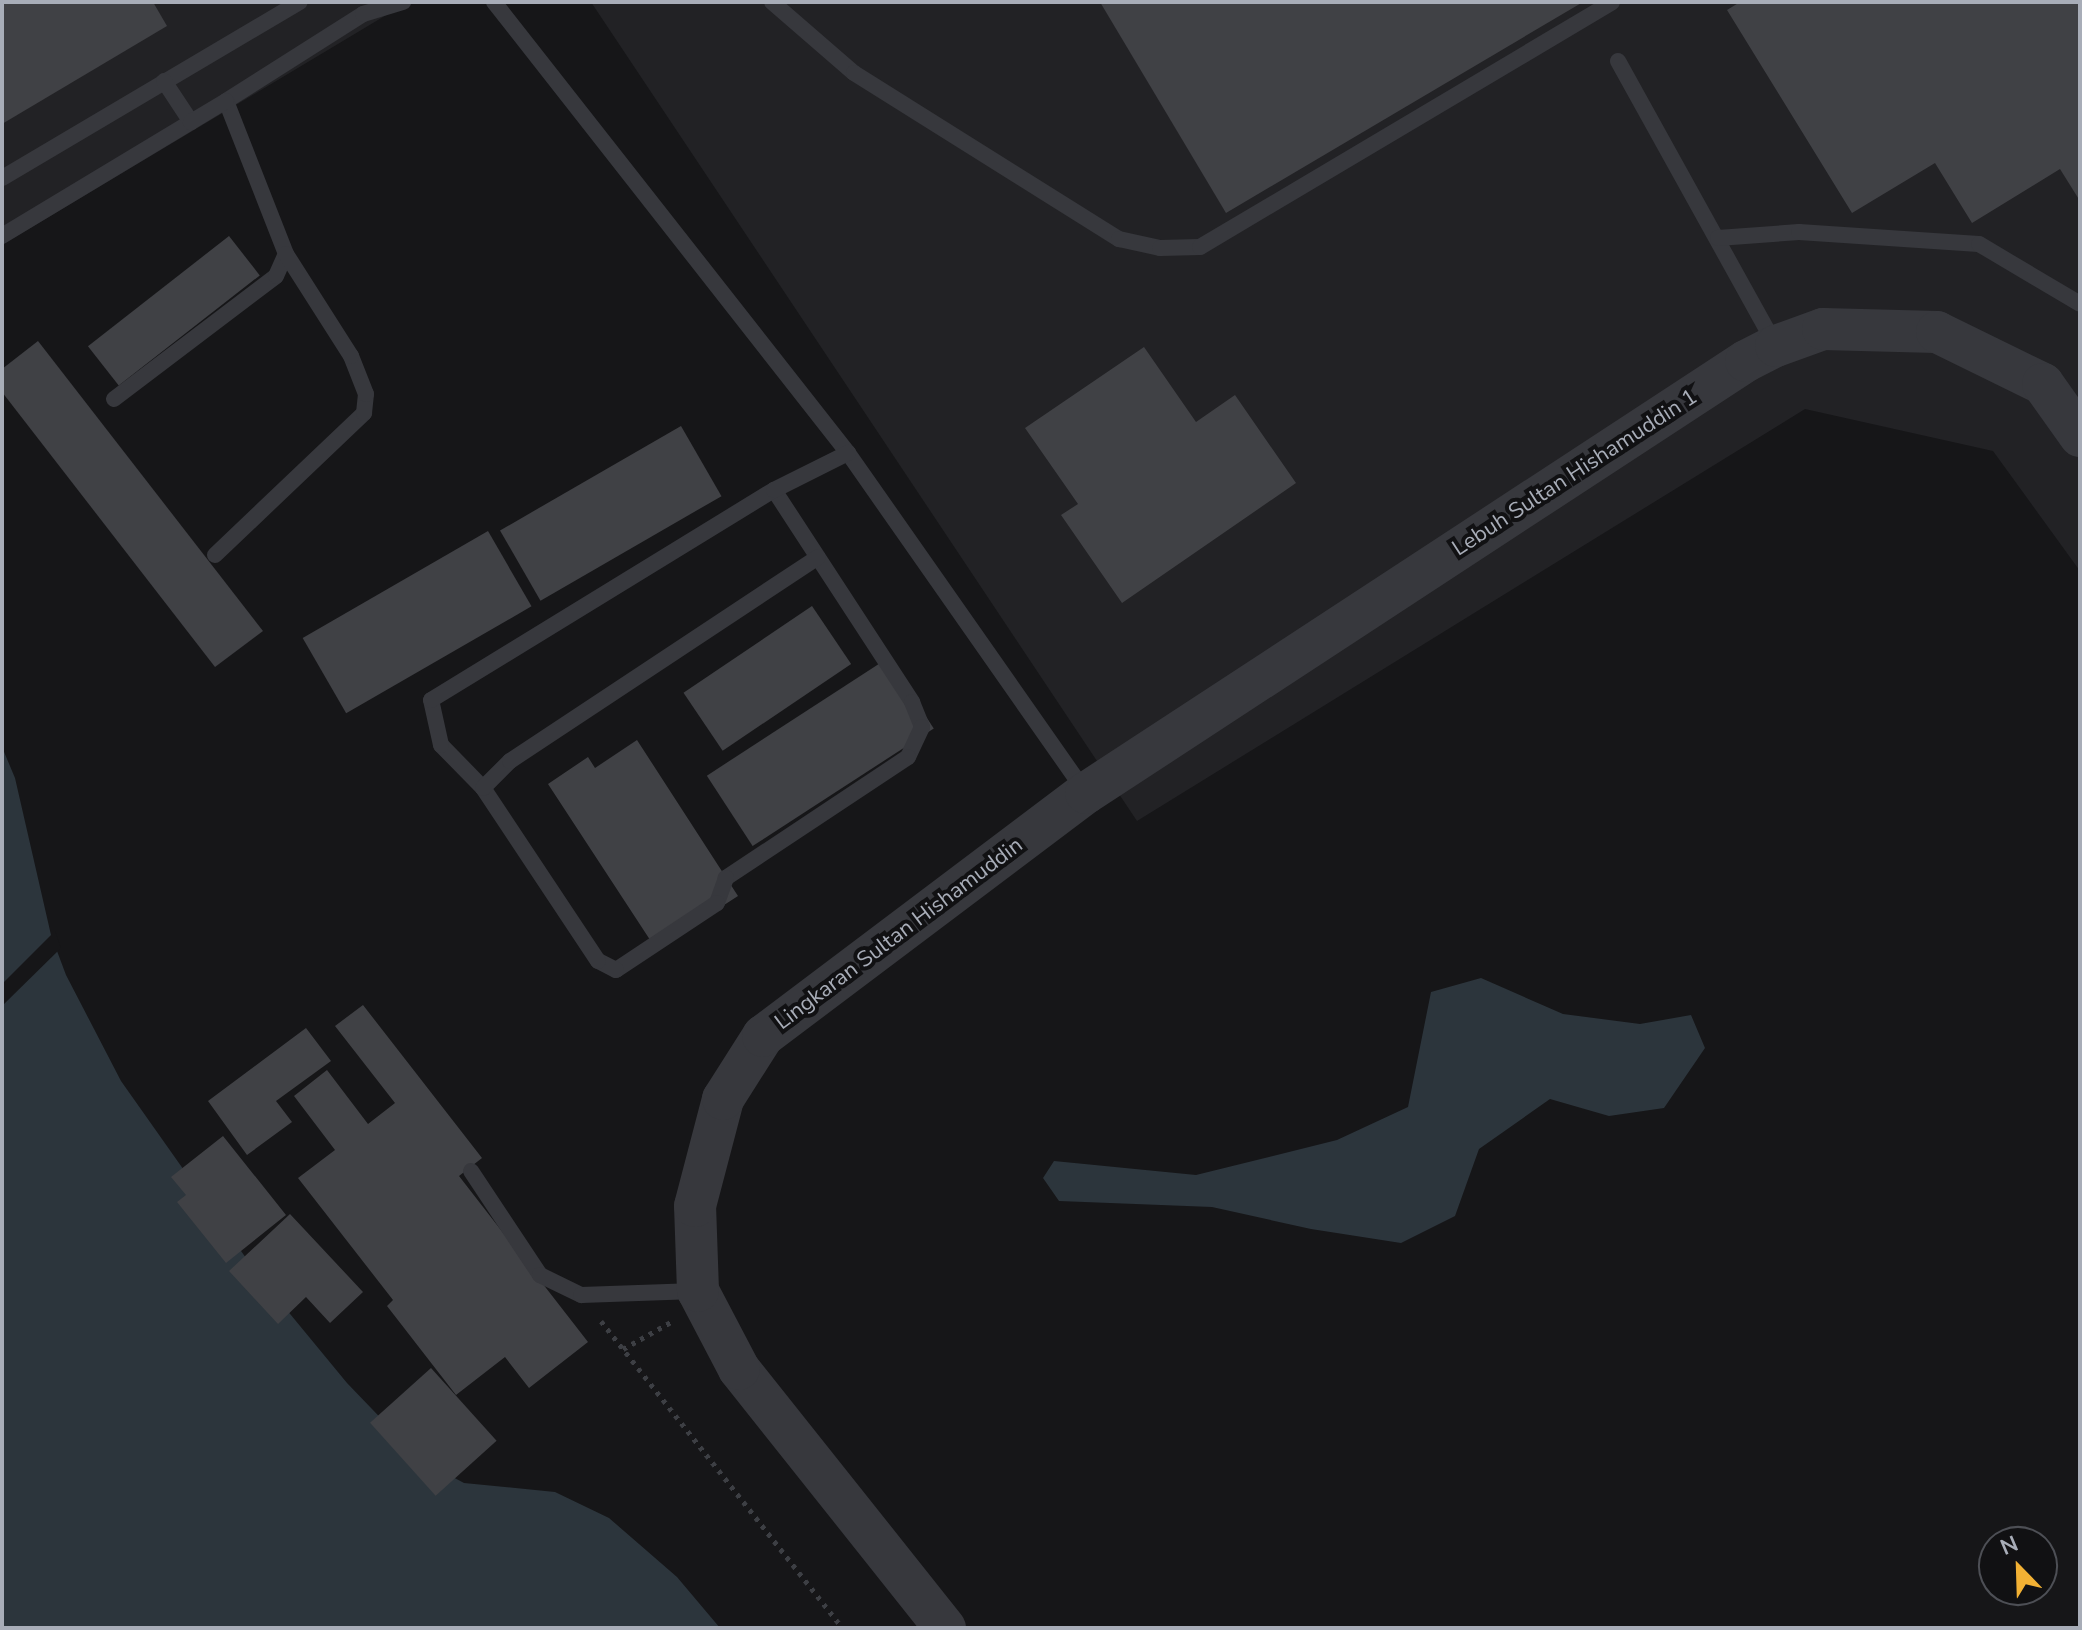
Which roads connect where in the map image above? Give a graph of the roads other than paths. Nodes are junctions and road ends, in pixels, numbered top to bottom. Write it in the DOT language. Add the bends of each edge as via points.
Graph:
graph roads {
  1 [pos="300,2"];
  2 [pos="403,2"];
  3 [pos="494,2"];
  4 [pos="772,2"];
  5 [pos="1612,2"];
  6 [pos="1618,61"];
  7 [pos="164,81"];
  8 [pos="226,101"];
  9 [pos="191,122"];
  10 [pos="2,178"];
  11 [pos="2,236"];
  12 [pos="1718,238"];
  13 [pos="286,254"];
  14 [pos="2080,304"];
  15 [pos="1776,346"];
  16 [pos="114,399"];
  17 [pos="2080,436"];
  18 [pos="848,453"];
  19 [pos="774,490"];
  20 [pos="215,555"];
  21 [pos="818,557"];
  22 [pos="483,788"];
  23 [pos="1086,793"];
  24 [pos="471,1171"];
  25 [pos="701,1297"];
  26 [pos="945,1628"];
  1 -- 7 [label="lane"];
  2 -- 8 [label="lane" via="363,14"];
  3 -- 18 [label="lane"];
  4 -- 5 [label="lane" via="854,73 1119,239 1160,248 1200,247"];
  6 -- 12 [label="lane"];
  7 -- 9 [label="lane"];
  7 -- 10 [label="lane"];
  8 -- 9 [label="lane"];
  8 -- 13 [label="lane"];
  9 -- 11 [label="lane"];
  12 -- 14 [label="lane" via="1799,232 1979,244"];
  12 -- 15 [label="lane"];
  13 -- 16 [label="lane" via="276,276"];
  13 -- 20 [label="lane" via="351,356 366,394 364,413"];
  15 -- 17 [label="street, Lebuh Sultan Hishamuddin 1" via="1823,329 1937,332 2043,384"];
  15 -- 23 [label="street, Lebuh Sultan Hishamuddin 1"];
  18 -- 19 [label="lane"];
  18 -- 23 [label="lane"];
  19 -- 21 [label="lane"];
  19 -- 22 [label="lane" via="431,700 441,745"];
  21 -- 22 [label="lane" via="510,761"];
  21 -- 22 [label="lane" via="912,702 922,727 908,757 726,878 717,903 616,970 598,961"];
  23 -- 25 [label="street, Lingkaran Sultan Hishamuddin" via="763,1036 723,1099 695,1206"];
  24 -- 25 [label="lane" via="540,1275 581,1295"];
  25 -- 26 [label="street, Lingkaran Sultan Hishamuddin" via="739,1369"];
}
